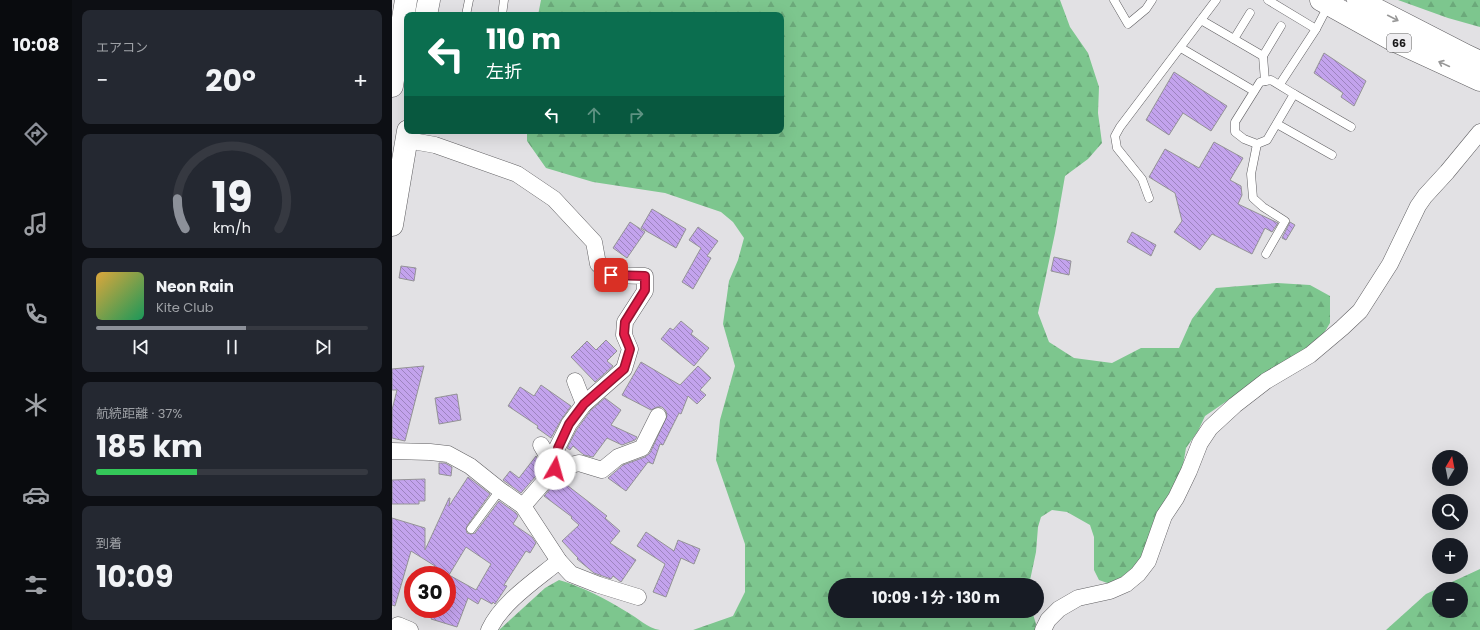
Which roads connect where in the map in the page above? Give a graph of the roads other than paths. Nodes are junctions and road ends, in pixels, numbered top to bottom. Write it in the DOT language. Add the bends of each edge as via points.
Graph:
graph roads {
  1 [pos="406,0"];
  2 [pos="429,0"];
  3 [pos="469,0"];
  4 [pos="504,0"];
  5 [pos="1114,0"];
  6 [pos="1152,0"];
  7 [pos="1216,0"];
  8 [pos="1268,0"];
  9 [pos="1358,0"];
  10 [pos="1327,2"];
  11 [pos="404,12"];
  12 [pos="404,12"];
  13 [pos="427,12"];
  14 [pos="467,12"];
  15 [pos="502,12"];
  16 [pos="1250,13"];
  17 [pos="1201,20"];
  18 [pos="1281,26"];
  19 [pos="1316,29"];
  20 [pos="1234,39"];
  21 [pos="1181,48"];
  22 [pos="1263,56"];
  23 [pos="1480,62"];
  24 [pos="1480,80"];
  25 [pos="1265,81"];
  26 [pos="1280,84"];
  27 [pos="392,86"];
  28 [pos="1254,91"];
  29 [pos="1294,94"];
  30 [pos="1277,124"];
  31 [pos="1351,127"];
  32 [pos="1480,132"];
  33 [pos="407,135"];
  34 [pos="1257,144"];
  35 [pos="1332,155"];
  36 [pos="397,167"];
  37 [pos="1149,198"];
  38 [pos="392,225"];
  39 [pos="1266,254"];
  40 [pos="575,381"];
  41 [pos="584,404"];
  42 [pos="658,416"];
  43 [pos="541,445"];
  44 [pos="392,451"];
  45 [pos="555,469"];
  46 [pos="500,490"];
  47 [pos="523,506"];
  48 [pos="471,529"];
  49 [pos="559,560"];
  50 [pos="638,597"];
  51 [pos="396,630"];
  52 [pos="410,630"];
  53 [pos="489,630"];
  54 [pos="1043,630"];
  1 -- 12 [label="main road"];
  2 -- 13 [label="main road"];
  3 -- 14 [label="lane"];
  4 -- 15 [label="lane"];
  5 -- 6 [label="lane" via="1128,24 1146,9"];
  7 -- 17 [label="lane"];
  8 -- 19 [label="lane"];
  9 -- 23 [label="main road, 66, one-way"];
  10 -- 19 [label="lane"];
  24 -- 10 [label="main road, 66, one-way" via="1391,39"];
  11 -- 27 [label="main road"];
  16 -- 20 [label="lane"];
  17 -- 20 [label="lane"];
  17 -- 21 [label="lane"];
  18 -- 22 [label="lane"];
  19 -- 26 [label="lane"];
  20 -- 22 [label="lane"];
  21 -- 28 [label="lane"];
  21 -- 37 [label="lane" via="1115,136 1117,148 1142,178"];
  22 -- 25 [label="lane"];
  25 -- 26 [label="lane" via="1271,80"];
  25 -- 28 [label="lane" via="1260,82"];
  26 -- 29 [label="lane"];
  28 -- 34 [label="lane" via="1235,122 1235,132"];
  29 -- 30 [label="lane"];
  29 -- 31 [label="lane"];
  30 -- 34 [label="lane" via="1267,140"];
  30 -- 35 [label="lane"];
  32 -- 54 [label="street" via="1418,206 1384,275 1360,311 1310,355 1266,381 1210,428 1200,443 1176,498 1164,516 1148,561 1138,574 1126,584 1110,591 1078,598 1059,609 1048,620"];
  33 -- 36 [label="main road"];
  33 -- 41 [label="street" via="516,174 554,199 594,242 598,264 611,275 645,276 645,290 625,322 624,334 630,349 624,369"];
  34 -- 39 [label="lane" via="1251,174 1253,198 1285,221"];
  36 -- 38 [label="main road"];
  40 -- 41 [label="street"];
  41 -- 45 [label="street" via="569,424 558,448"];
  42 -- 45 [label="street" via="642,448 618,457 602,470 579,463"];
  43 -- 45 [label="street"];
  44 -- 46 [label="street" via="448,454 470,466"];
  45 -- 47 [label="street"];
  46 -- 47 [label="street"];
  46 -- 48 [label="lane"];
  47 -- 49 [label="street"];
  49 -- 50 [label="street" via="571,574"];
  49 -- 53 [label="street" via="502,610"];
  51 -- 52 [label="street" via="398,625"];
}
